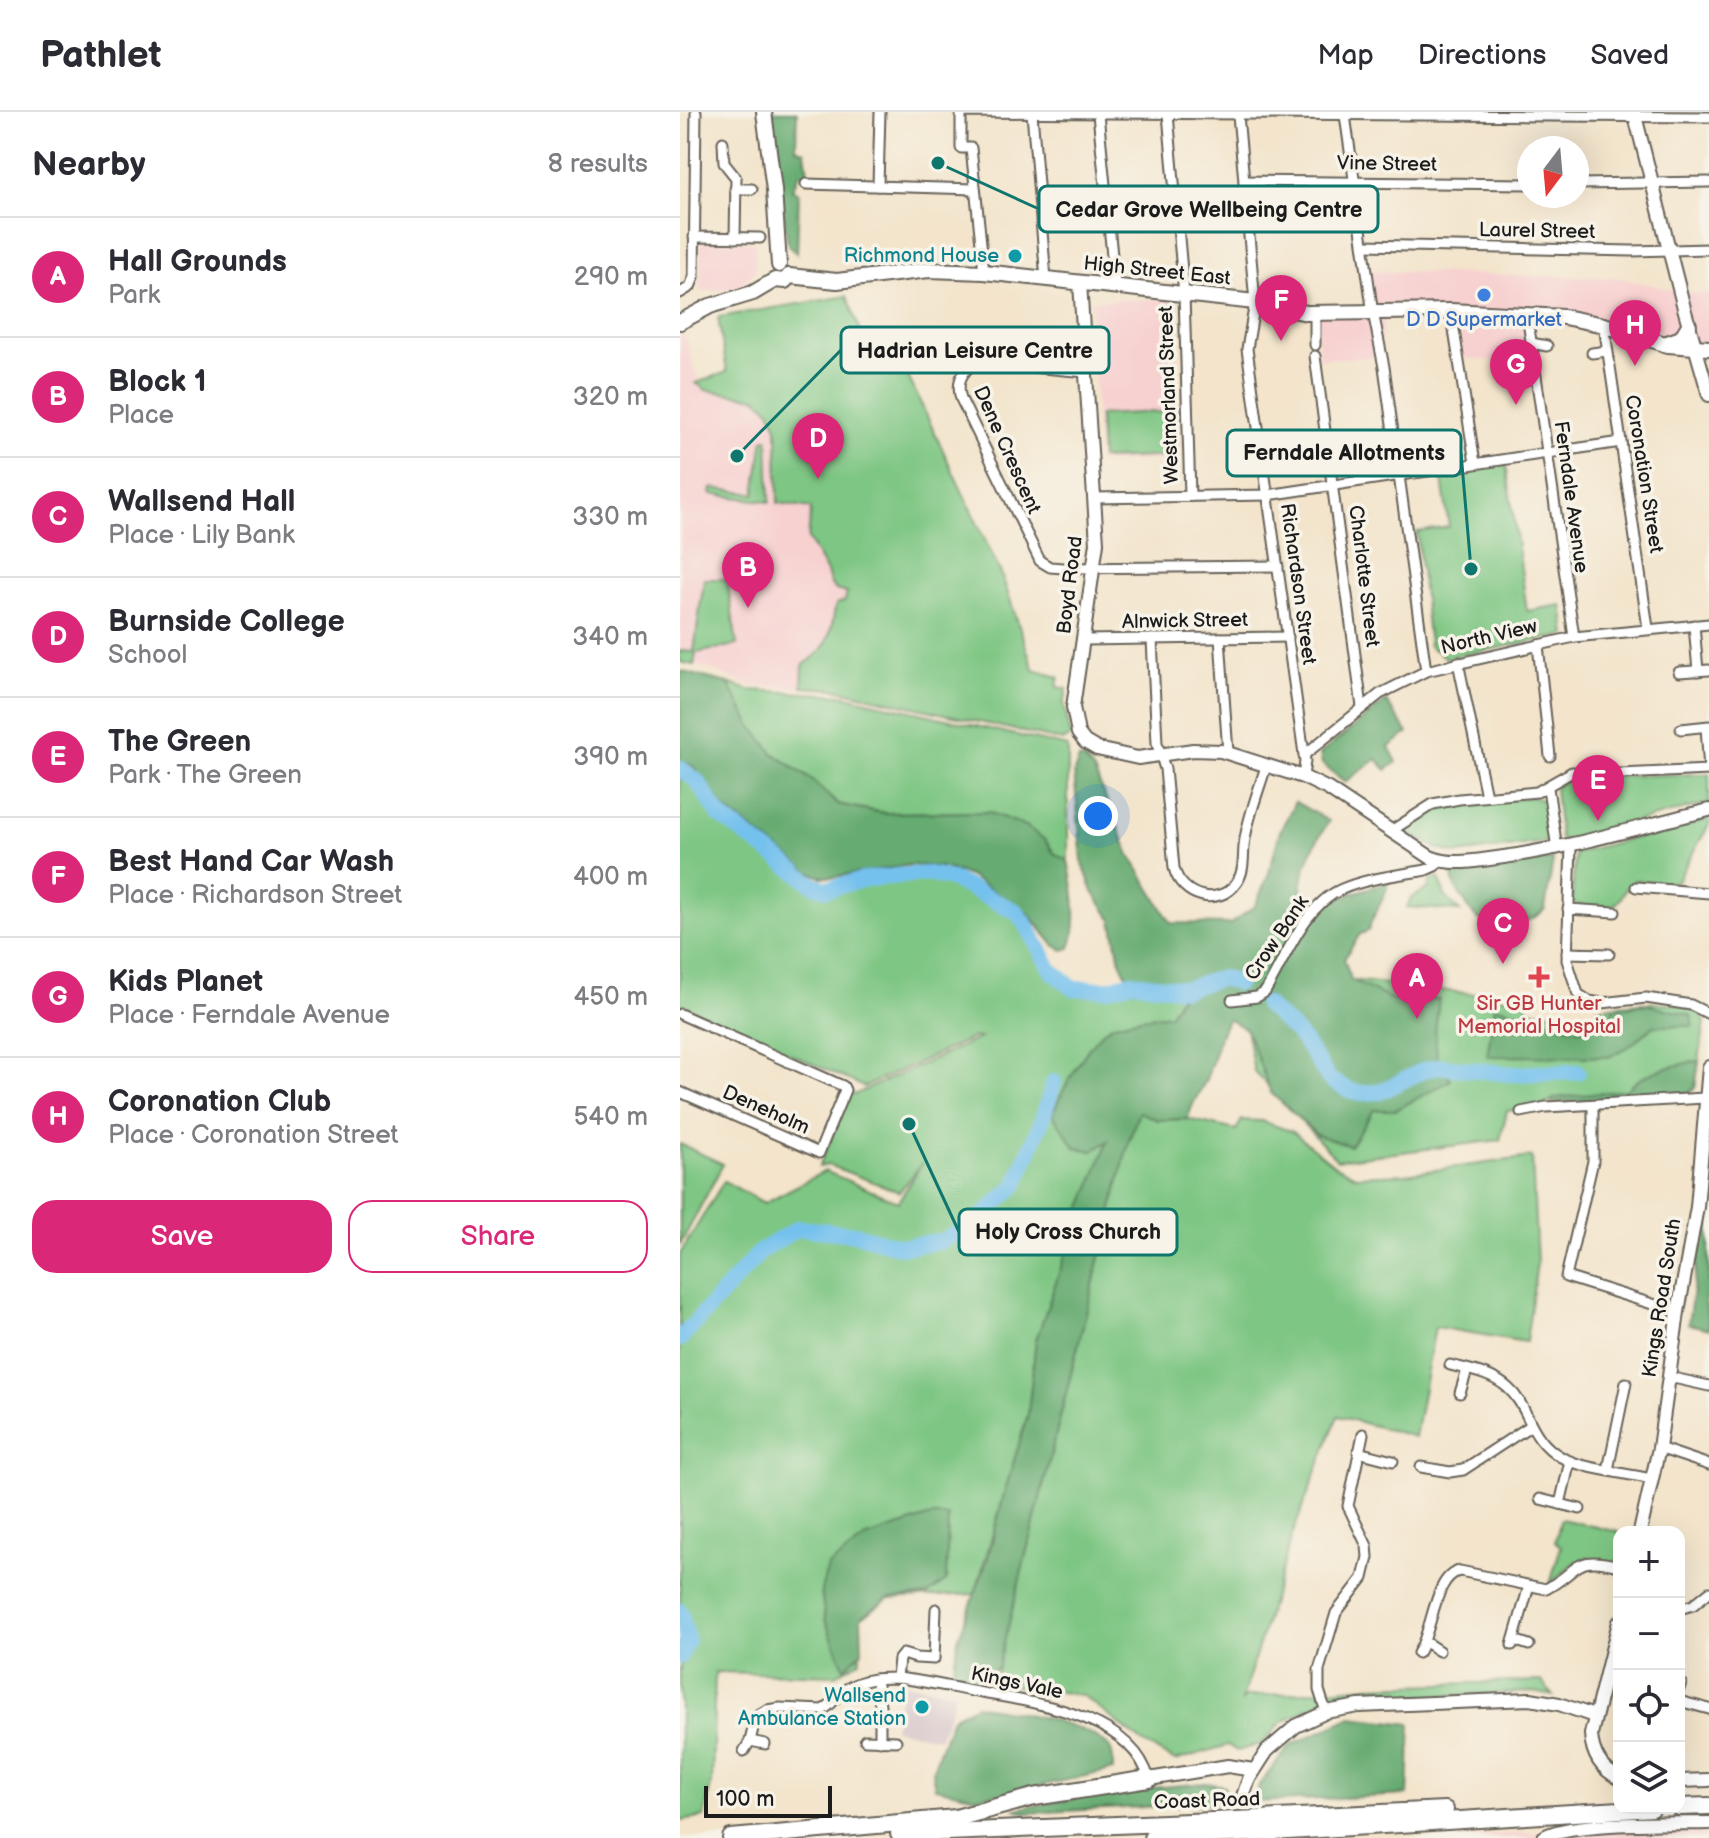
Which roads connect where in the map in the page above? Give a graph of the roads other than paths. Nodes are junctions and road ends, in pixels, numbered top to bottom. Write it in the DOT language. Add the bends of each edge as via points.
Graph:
graph roads {
  1 [pos="696,112"];
  2 [pos="764,112"];
  3 [pos="880,112"];
  4 [pos="961,112"];
  5 [pos="1032,113"];
  6 [pos="1098,114"];
  7 [pos="1168,114"];
  8 [pos="1635,114"];
  9 [pos="1238,115"];
  10 [pos="1345,115"];
  11 [pos="1709,117"];
  12 [pos="723,142"];
  13 [pos="1244,181"];
  14 [pos="1355,182"];
  15 [pos="1709,182"];
  16 [pos="806,184"];
  17 [pos="1517,184"];
  18 [pos="1589,184"];
  19 [pos="1653,185"];
  20 [pos="878,186"];
  21 [pos="735,189"];
  22 [pos="752,189"];
  23 [pos="975,189"];
  24 [pos="694,237"];
  25 [pos="735,238"];
  26 [pos="760,238"];
  27 [pos="1364,245"];
  28 [pos="1709,249"];
  29 [pos="1669,250"];
  30 [pos="984,272"];
  31 [pos="781,274"];
  32 [pos="1046,279"];
  33 [pos="1080,283"];
  34 [pos="1115,286"];
  35 [pos="680,293"];
  36 [pos="1184,294"];
  37 [pos="1255,302"];
  38 [pos="1451,311"];
  39 [pos="1315,313"];
  40 [pos="1374,314"];
  41 [pos="1527,314"];
  42 [pos="680,322"];
  43 [pos="1604,325"];
  44 [pos="1689,325"];
  45 [pos="1531,343"];
  46 [pos="1663,344"];
  47 [pos="1547,346"];
  48 [pos="1702,348"];
  49 [pos="1607,351"];
  50 [pos="1592,353"];
  51 [pos="1086,372"];
  52 [pos="1709,395"];
  53 [pos="1621,442"];
  54 [pos="1547,452"];
  55 [pos="1475,463"];
  56 [pos="1398,474"];
  57 [pos="1334,485"];
  58 [pos="1268,495"];
  59 [pos="1190,496"];
  60 [pos="1094,498"];
  61 [pos="1278,566"];
  62 [pos="1095,568"];
  63 [pos="1709,624"];
  64 [pos="1694,625"];
  65 [pos="1648,628"];
  66 [pos="1288,637"];
  67 [pos="1574,637"];
  68 [pos="1220,638"];
  69 [pos="1152,639"];
  70 [pos="1084,640"];
  71 [pos="1538,645"];
  72 [pos="1458,662"];
  73 [pos="1426,671"];
  74 [pos="1704,671"];
  75 [pos="1679,672"];
  76 [pos="1362,707"];
  77 [pos="1708,726"];
  78 [pos="1681,729"];
  79 [pos="1228,753"];
  80 [pos="1304,755"];
  81 [pos="1161,756"];
  82 [pos="1550,756"];
  83 [pos="1266,766"];
  84 [pos="1709,770"];
  85 [pos="1303,777"];
  86 [pos="1548,788"];
  87 [pos="1486,796"];
  88 [pos="1709,810"];
  89 [pos="1391,831"];
  90 [pos="1564,848"];
  91 [pos="1439,860"];
  92 [pos="1636,887"];
  93 [pos="1709,893"];
  94 [pos="1568,909"];
  95 [pos="1615,912"];
  96 [pos="1567,953"];
  97 [pos="1609,954"];
  98 [pos="1232,1000"];
  99 [pos="680,1014"];
  100 [pos="1709,1014"];
  101 [pos="1709,1067"];
  102 [pos="680,1092"];
  103 [pos="1705,1098"];
  104 [pos="1593,1105"];
  105 [pos="1521,1112"];
  106 [pos="1678,1312"];
  107 [pos="1450,1365"];
  108 [pos="1467,1370"];
  109 [pos="1669,1377"];
  110 [pos="1626,1383"];
  111 [pos="1709,1386"];
  112 [pos="1460,1393"];
  113 [pos="1610,1395"];
  114 [pos="1623,1397"];
  115 [pos="1530,1426"];
  116 [pos="1363,1434"];
  117 [pos="1659,1448"];
  118 [pos="1358,1452"];
  119 [pos="1393,1461"];
  120 [pos="1570,1461"];
  121 [pos="1709,1465"];
  122 [pos="1421,1467"];
  123 [pos="1608,1470"];
  124 [pos="1442,1471"];
  125 [pos="1652,1479"];
  126 [pos="1440,1484"];
  127 [pos="1540,1499"];
  128 [pos="1560,1504"];
  129 [pos="1580,1509"];
  130 [pos="1641,1526"];
  131 [pos="1613,1565"];
  132 [pos="1529,1586"];
  133 [pos="1707,1599"];
  134 [pos="1685,1607"];
  135 [pos="936,1609"];
  136 [pos="1425,1642"];
  137 [pos="1529,1645"];
  138 [pos="1613,1645"];
  139 [pos="1439,1651"];
  140 [pos="1418,1653"];
  141 [pos="897,1678"];
  142 [pos="876,1679"];
  143 [pos="1685,1703"];
  144 [pos="1709,1709"];
  145 [pos="1326,1712"];
  146 [pos="1594,1716"];
  147 [pos="865,1740"];
  148 [pos="750,1741"];
  149 [pos="880,1741"];
  150 [pos="896,1741"];
  151 [pos="765,1744"];
  152 [pos="744,1751"];
  153 [pos="1253,1770"];
  154 [pos="1613,1773"];
  155 [pos="1149,1779"];
  156 [pos="1709,1780"];
  157 [pos="1685,1781"];
  158 [pos="1685,1796"];
  159 [pos="1709,1796"];
  160 [pos="1613,1799"];
  161 [pos="1709,1806"];
  162 [pos="1685,1807"];
  163 [pos="1613,1810"];
  164 [pos="1709,1823"];
  165 [pos="1257,1826"];
  166 [pos="1211,1828"];
  167 [pos="1545,1837"];
  168 [pos="731,1838"];
  169 [pos="797,1838"];
  170 [pos="1152,1838"];
  171 [pos="1229,1838"];
  1 -- 24 [label="street"];
  2 -- 31 [label="main road"];
  3 -- 20 [label="street"];
  4 -- 5 [label="street"];
  4 -- 23 [label="street" via="961,148 971,148"];
  5 -- 6 [label="street"];
  5 -- 32 [label="street"];
  6 -- 7 [label="street"];
  6 -- 34 [label="street"];
  7 -- 9 [label="street"];
  7 -- 36 [label="street, Westmorland Street"];
  8 -- 10 [label="street"];
  8 -- 11 [label="street"];
  8 -- 19 [label="street"];
  9 -- 10 [label="street"];
  9 -- 13 [label="street, Richardson Street"];
  10 -- 14 [label="street"];
  12 -- 21 [label="street" via="724,163 736,178"];
  13 -- 14 [label="street, Vine Street"];
  13 -- 37 [label="street, Richardson Street"];
  14 -- 17 [label="street, Vine Street"];
  14 -- 27 [label="street"];
  15 -- 19 [label="street"];
  16 -- 20 [label="street"];
  18 -- 19 [label="street"];
  19 -- 29 [label="street"];
  20 -- 23 [label="street"];
  21 -- 22 [label="street"];
  21 -- 25 [label="street"];
  23 -- 30 [label="street"];
  24 -- 25 [label="street"];
  24 -- 35 [label="street" via="693,281"];
  25 -- 26 [label="street"];
  27 -- 29 [label="street, Laurel Street"];
  27 -- 40 [label="street"];
  28 -- 29 [label="street, Laurel Street"];
  29 -- 44 [label="street"];
  30 -- 31 [label="main road, High Street East" via="929,270 837,281"];
  30 -- 32 [label="main road, High Street East"];
  31 -- 42 [label="main road" via="753,293"];
  32 -- 33 [label="main road, High Street East"];
  33 -- 34 [label="main road, High Street East"];
  33 -- 51 [label="street, Boyd Road"];
  34 -- 36 [label="main road, High Street East"];
  36 -- 37 [label="main road, High Street East"];
  36 -- 59 [label="street, Westmorland Street"];
  37 -- 39 [label="main road, High Street East"];
  37 -- 58 [label="street, Richardson Street" via="1248,344"];
  38 -- 40 [label="main road, High Street East"];
  38 -- 41 [label="main road, High Street East"];
  38 -- 55 [label="street"];
  39 -- 40 [label="main road, High Street East"];
  39 -- 57 [label="street, Charlotte Street" via="1315,350"];
  40 -- 56 [label="street"];
  41 -- 43 [label="main road, High Street East"];
  41 -- 45 [label="street, Ferndale Avenue"];
  43 -- 46 [label="main road, High Street East"];
  43 -- 49 [label="street, Coronation Street"];
  44 -- 46 [label="main road" via="1681,338"];
  44 -- 48 [label="street"];
  45 -- 47 [label="street"];
  45 -- 54 [label="street, Ferndale Avenue"];
  46 -- 48 [label="main road, High Street East"];
  48 -- 52 [label="street"];
  49 -- 50 [label="street"];
  49 -- 53 [label="street, Coronation Street"];
  51 -- 60 [label="street, Boyd Road"];
  51 -- 62 [label="street, Dene Crescent" via="976,362 963,373 959,391 1040,561 1050,567"];
  53 -- 54 [label="street"];
  53 -- 65 [label="street, Coronation Street"];
  54 -- 55 [label="street"];
  54 -- 67 [label="street, Ferndale Avenue"];
  55 -- 56 [label="street"];
  56 -- 57 [label="street"];
  56 -- 73 [label="street"];
  57 -- 58 [label="street"];
  57 -- 76 [label="street, Charlotte Street"];
  58 -- 59 [label="street"];
  58 -- 61 [label="street, Richardson Street"];
  59 -- 60 [label="street"];
  60 -- 62 [label="street, Boyd Road"];
  61 -- 62 [label="street"];
  61 -- 66 [label="street, Richardson Street"];
  62 -- 70 [label="street, Boyd Road"];
  63 -- 64 [label="street, North View"];
  64 -- 65 [label="street, North View"];
  64 -- 74 [label="street"];
  65 -- 67 [label="street, North View"];
  66 -- 68 [label="street, Alnwick Street"];
  66 -- 80 [label="street, Richardson Street"];
  67 -- 71 [label="street, North View"];
  68 -- 69 [label="street, Alnwick Street"];
  68 -- 79 [label="street"];
  69 -- 70 [label="street, Alnwick Street"];
  69 -- 81 [label="street"];
  70 -- 81 [label="street, Boyd Road" via="1073,707 1080,737 1110,753"];
  71 -- 72 [label="street, North View"];
  71 -- 82 [label="street" via="1553,739"];
  72 -- 73 [label="street, North View"];
  72 -- 87 [label="street"];
  73 -- 76 [label="street, North View"];
  74 -- 75 [label="street"];
  76 -- 80 [label="street, North View"];
  77 -- 78 [label="street"];
  77 -- 84 [label="street"];
  79 -- 81 [label="street, Boyd Road" via="1193,750"];
  79 -- 83 [label="street, Boyd Road"];
  80 -- 85 [label="street, Richardson Street"];
  81 -- 83 [label="street" via="1175,873 1183,886 1204,897 1226,892 1239,880 1246,832"];
  83 -- 85 [label="street, Boyd Road"];
  84 -- 86 [label="street" via="1572,772"];
  85 -- 89 [label="street, Boyd Road"];
  86 -- 87 [label="street"];
  86 -- 90 [label="street"];
  87 -- 89 [label="street" via="1433,804"];
  88 -- 90 [label="street"];
  89 -- 91 [label="street, Boyd Road"];
  90 -- 91 [label="street" via="1463,863"];
  90 -- 94 [label="street"];
  91 -- 98 [label="street, Crow Bank" via="1426,870 1334,893 1302,927 1265,992"];
  92 -- 93 [label="street"];
  94 -- 95 [label="street"];
  94 -- 96 [label="street"];
  96 -- 97 [label="street"];
  96 -- 100 [label="street" via="1574,986 1585,999 1602,1003 1646,998 1691,1005"];
  99 -- 102 [label="street, Deneholm" via="845,1090 819,1153"];
  101 -- 103 [label="street, Kings Road South"];
  103 -- 104 [label="street"];
  103 -- 106 [label="street, Kings Road South" via="1697,1207"];
  104 -- 105 [label="street"];
  104 -- 106 [label="street" via="1593,1161 1566,1277"];
  106 -- 109 [label="street, Kings Road South"];
  107 -- 108 [label="street"];
  108 -- 112 [label="street"];
  108 -- 115 [label="street" via="1509,1388"];
  109 -- 111 [label="street"];
  109 -- 117 [label="street, Kings Road South"];
  110 -- 114 [label="street"];
  113 -- 114 [label="street"];
  114 -- 123 [label="street"];
  115 -- 120 [label="street" via="1542,1442"];
  115 -- 124 [label="street" via="1463,1470"];
  116 -- 118 [label="street"];
  117 -- 121 [label="street"];
  117 -- 125 [label="street, Kings Road South"];
  118 -- 119 [label="street"];
  118 -- 145 [label="street" via="1348,1506 1368,1557 1363,1578 1336,1613 1321,1663 1318,1683"];
  120 -- 123 [label="street"];
  120 -- 128 [label="street"];
  122 -- 124 [label="street"];
  123 -- 125 [label="street"];
  124 -- 126 [label="street"];
  125 -- 130 [label="street, Kings Road South"];
  127 -- 128 [label="street"];
  128 -- 129 [label="street"];
  131 -- 132 [label="street" via="1585,1562 1546,1589"];
  132 -- 136 [label="street" via="1451,1572 1443,1581"];
  132 -- 137 [label="street" via="1513,1642"];
  133 -- 134 [label="street"];
  135 -- 141 [label="street" via="934,1659 903,1654"];
  136 -- 139 [label="street"];
  136 -- 140 [label="street"];
  138 -- 146 [label="street"];
  141 -- 142 [label="street, Kings Vale"];
  141 -- 155 [label="street, Kings Vale" via="1025,1700 1080,1716 1124,1742 1139,1756"];
  142 -- 148 [label="street, Kings Vale" via="850,1685 822,1710 767,1710 756,1716"];
  142 -- 149 [label="street"];
  143 -- 144 [label="street"];
  145 -- 146 [label="street" via="1530,1699"];
  145 -- 153 [label="street" via="1286,1732"];
  146 -- 154 [label="street" via="1592,1741 1599,1762"];
  147 -- 149 [label="street"];
  148 -- 151 [label="street"];
  148 -- 152 [label="street, Kings Vale"];
  149 -- 150 [label="street"];
  153 -- 155 [label="street" via="1228,1766"];
  153 -- 171 [label="street"];
  155 -- 168 [label="highway" via="1034,1797 956,1818"];
  156 -- 157 [label="street"];
  158 -- 159 [label="highway"];
  160 -- 165 [label="highway, Coast Road"];
  161 -- 162 [label="highway"];
  163 -- 165 [label="highway, Coast Road"];
  164 -- 167 [label="street" via="1556,1830"];
  165 -- 166 [label="highway, Coast Road, bridge"];
  166 -- 169 [label="highway, Coast Road"];
  166 -- 170 [label="highway, Coast Road"];
}
